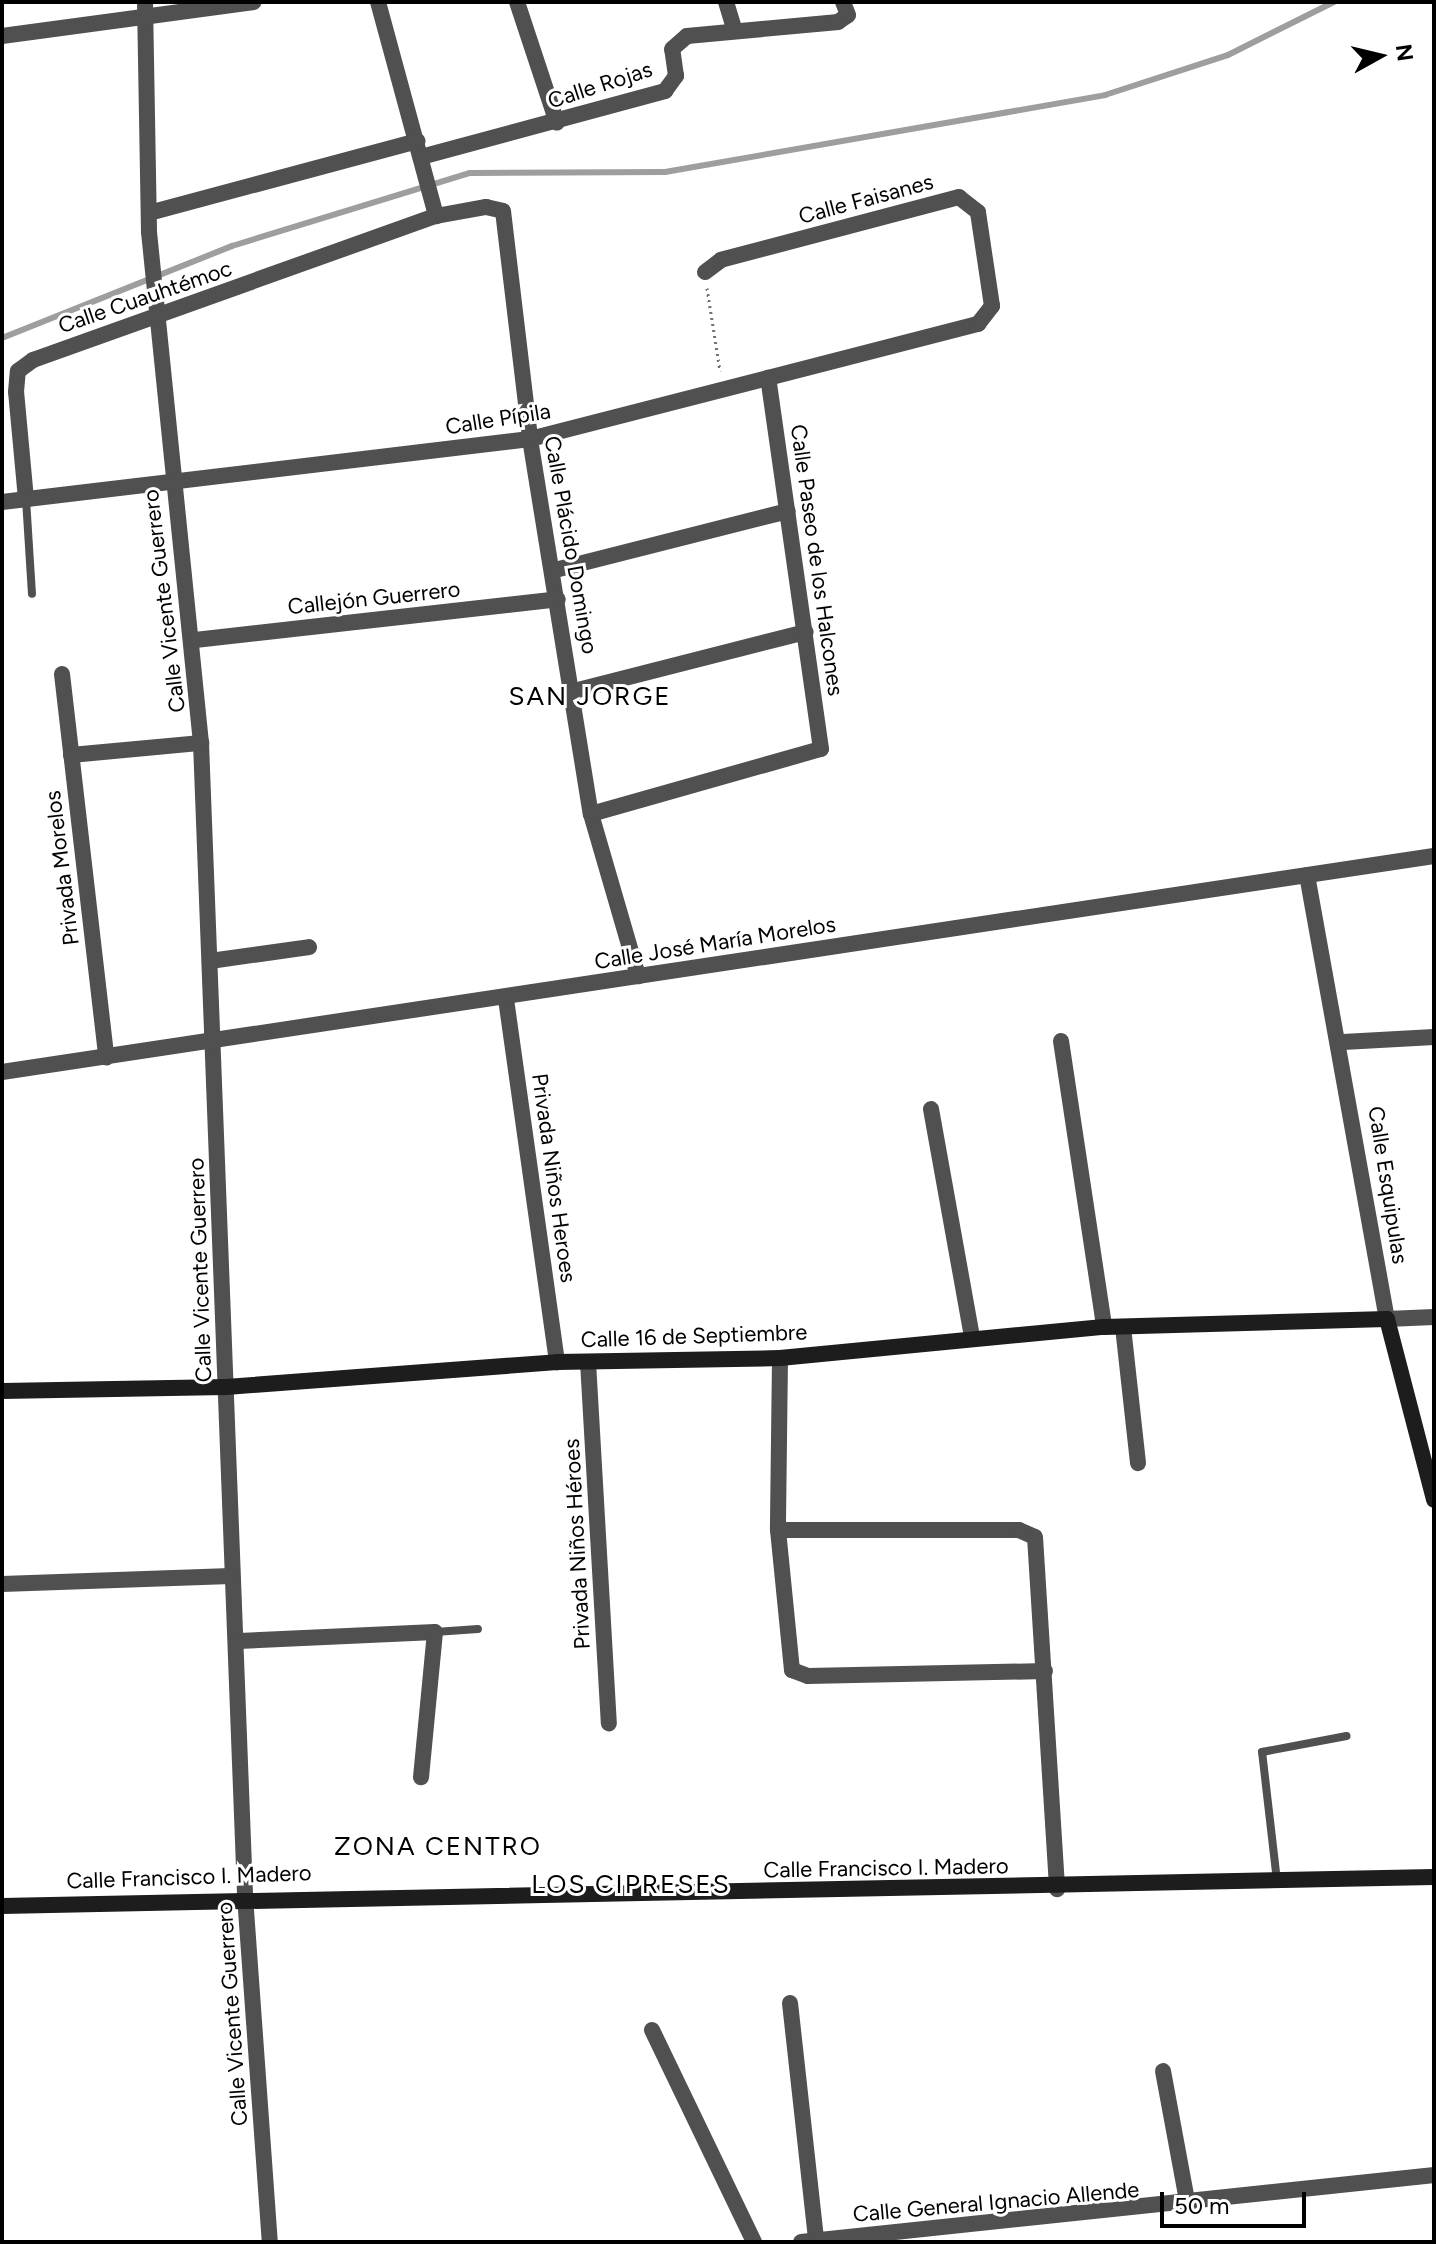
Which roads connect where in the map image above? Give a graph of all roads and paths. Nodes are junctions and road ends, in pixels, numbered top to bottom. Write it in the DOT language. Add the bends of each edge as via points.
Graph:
graph roads {
  1 [pos="145,2"];
  2 [pos="254,2"];
  3 [pos="378,2"];
  4 [pos="517,2"];
  5 [pos="726,2"];
  6 [pos="846,9"];
  7 [pos="147,20"];
  8 [pos="734,28"];
  9 [pos="2,36"];
  10 [pos="557,123"];
  11 [pos="420,155"];
  12 [pos="503,211"];
  13 [pos="149,213"];
  14 [pos="436,216"];
  15 [pos="705,272"];
  16 [pos="158,317"];
  17 [pos="989,318"];
  18 [pos="768,378"];
  19 [pos="723,390"];
  20 [pos="530,439"];
  21 [pos="172,485"];
  22 [pos="26,499"];
  23 [pos="2,502"];
  24 [pos="788,511"];
  25 [pos="555,570"];
  26 [pos="32,594"];
  27 [pos="558,599"];
  28 [pos="806,632"];
  29 [pos="195,640"];
  30 [pos="62,674"];
  31 [pos="574,691"];
  32 [pos="201,743"];
  33 [pos="71,755"];
  34 [pos="591,814"];
  35 [pos="1434,856"];
  36 [pos="1307,875"];
  37 [pos="309,947"];
  38 [pos="210,961"];
  39 [pos="638,976"];
  40 [pos="506,999"];
  41 [pos="1434,1037"];
  42 [pos="1061,1041"];
  43 [pos="1343,1042"];
  44 [pos="214,1045"];
  45 [pos="106,1057"];
  46 [pos="2,1072"];
  47 [pos="931,1109"];
  48 [pos="1434,1317"];
  49 [pos="1387,1319"];
  50 [pos="1104,1327"];
  51 [pos="1123,1327"];
  52 [pos="972,1338"];
  53 [pos="780,1358"];
  54 [pos="557,1362"];
  55 [pos="588,1362"];
  56 [pos="226,1387"];
  57 [pos="2,1391"];
  58 [pos="1138,1463"];
  59 [pos="1434,1500"];
  60 [pos="778,1530"];
  61 [pos="231,1576"];
  62 [pos="2,1584"];
  63 [pos="478,1629"];
  64 [pos="435,1632"];
  65 [pos="238,1641"];
  66 [pos="1045,1671"];
  67 [pos="609,1723"];
  68 [pos="1347,1736"];
  69 [pos="421,1777"];
  70 [pos="1434,1877"];
  71 [pos="1277,1882"];
  72 [pos="1057,1889"];
  73 [pos="245,1896"];
  74 [pos="2,1906"];
  75 [pos="790,2003"];
  76 [pos="652,2030"];
  77 [pos="1163,2071"];
  78 [pos="1434,2175"];
  79 [pos="1188,2206"];
  80 [pos="913,2238"];
  81 [pos="808,2241"];
  82 [pos="270,2242"];
  83 [pos="754,2242"];
  1 -- 7 [label="street, Calle Vicente Guerrero"];
  2 -- 7 [label="street"];
  3 -- 11 [label="street"];
  4 -- 10 [label="street"];
  5 -- 8 [label="street"];
  6 -- 8 [label="street, Calle Rojas"];
  7 -- 9 [label="street"];
  7 -- 13 [label="street, Calle Vicente Guerrero"];
  8 -- 10 [label="street, Calle Rojas" via="687,36 672,49 676,76 665,91"];
  10 -- 11 [label="street, Calle Rojas"];
  11 -- 13 [label="street"];
  11 -- 14 [label="street"];
  12 -- 14 [label="street, Calle Cuauhtémoc" via="486,207"];
  12 -- 20 [label="street, Calle Plácido Domingo"];
  13 -- 16 [label="street, Calle Vicente Guerrero"];
  14 -- 16 [label="street, Calle Cuauhtémoc"];
  15 -- 17 [label="street, Calle Faisanes" via="721,260 959,197 978,212"];
  15 -- 19 [label="path"];
  16 -- 21 [label="street, Calle Vicente Guerrero"];
  16 -- 22 [label="street, Calle Cuauhtémoc" via="18,371"];
  17 -- 18 [label="street, Calle Pípila"];
  18 -- 19 [label="street, Calle Pípila"];
  18 -- 24 [label="street, Calle Paseo de los Halcones"];
  19 -- 20 [label="street, Calle Pípila"];
  20 -- 21 [label="street, Calle Pípila"];
  20 -- 25 [label="street, Calle Plácido Domingo"];
  21 -- 22 [label="street, Calle Pípila"];
  21 -- 29 [label="street, Calle Vicente Guerrero"];
  22 -- 23 [label="street, Calle Pípila"];
  22 -- 26 [label="lane, Calle Cuauhtémoc"];
  24 -- 25 [label="street"];
  24 -- 28 [label="street, Calle Paseo de los Halcones"];
  25 -- 27 [label="street, Calle Plácido Domingo"];
  27 -- 29 [label="street, Callejón Guerrero"];
  27 -- 31 [label="street, Calle Plácido Domingo"];
  28 -- 31 [label="street"];
  28 -- 34 [label="street, Calle Paseo de los Halcones" via="821,749"];
  29 -- 32 [label="street, Calle Vicente Guerrero"];
  30 -- 33 [label="street, Privada Morelos"];
  31 -- 34 [label="street, Calle Plácido Domingo"];
  32 -- 33 [label="street"];
  32 -- 38 [label="street, Calle Vicente Guerrero"];
  33 -- 45 [label="street, Privada Morelos"];
  34 -- 39 [label="street, Calle Plácido Domingo"];
  35 -- 36 [label="street, Calle José María Morelos"];
  36 -- 39 [label="street, Calle José María Morelos"];
  36 -- 43 [label="street, Calle Esquipulas"];
  37 -- 38 [label="street"];
  38 -- 44 [label="street, Calle Vicente Guerrero"];
  39 -- 40 [label="street, Calle José María Morelos"];
  40 -- 44 [label="street, Calle José María Morelos"];
  40 -- 54 [label="street, Privada Niños Heroes"];
  41 -- 43 [label="street"];
  42 -- 50 [label="street"];
  43 -- 49 [label="street, Calle Esquipulas"];
  44 -- 45 [label="street, Calle José María Morelos"];
  44 -- 56 [label="street, Calle Vicente Guerrero"];
  45 -- 46 [label="street, Calle José María Morelos"];
  47 -- 52 [label="street"];
  48 -- 49 [label="street"];
  49 -- 51 [label="street, Calle 16 de Septiembre"];
  49 -- 59 [label="street, Calle Esquipulas"];
  50 -- 51 [label="street, Calle 16 de Septiembre"];
  50 -- 52 [label="street, Calle 16 de Septiembre"];
  51 -- 58 [label="street"];
  52 -- 53 [label="street, Calle 16 de Septiembre"];
  53 -- 55 [label="street, Calle 16 de Septiembre"];
  53 -- 60 [label="street"];
  54 -- 55 [label="street, Calle 16 de Septiembre"];
  54 -- 56 [label="street, Calle 16 de Septiembre"];
  55 -- 67 [label="street, Privada Niños Héroes"];
  56 -- 57 [label="street, Calle 16 de Septiembre"];
  56 -- 61 [label="street, Calle Vicente Guerrero"];
  60 -- 66 [label="street" via="1019,1530 1035,1537"];
  60 -- 66 [label="street" via="792,1670 808,1676"];
  61 -- 62 [label="street"];
  61 -- 65 [label="street, Calle Vicente Guerrero"];
  63 -- 64 [label="lane"];
  64 -- 65 [label="street"];
  64 -- 69 [label="street"];
  65 -- 73 [label="street, Calle Vicente Guerrero"];
  66 -- 72 [label="street"];
  68 -- 71 [label="lane" via="1262,1752"];
  70 -- 71 [label="street, Calle Francisco I. Madero"];
  71 -- 72 [label="street, Calle Francisco I. Madero"];
  72 -- 73 [label="street, Calle Francisco I. Madero"];
  73 -- 74 [label="street, Calle Francisco I. Madero"];
  73 -- 82 [label="street, Calle Vicente Guerrero"];
  75 -- 81 [label="street"];
  76 -- 83 [label="street"];
  77 -- 79 [label="street"];
  78 -- 79 [label="street, Calle General Ignacio Allende"];
  79 -- 80 [label="street, Calle General Ignacio Allende"];
  80 -- 81 [label="street, Calle General Ignacio Allende"];
}
